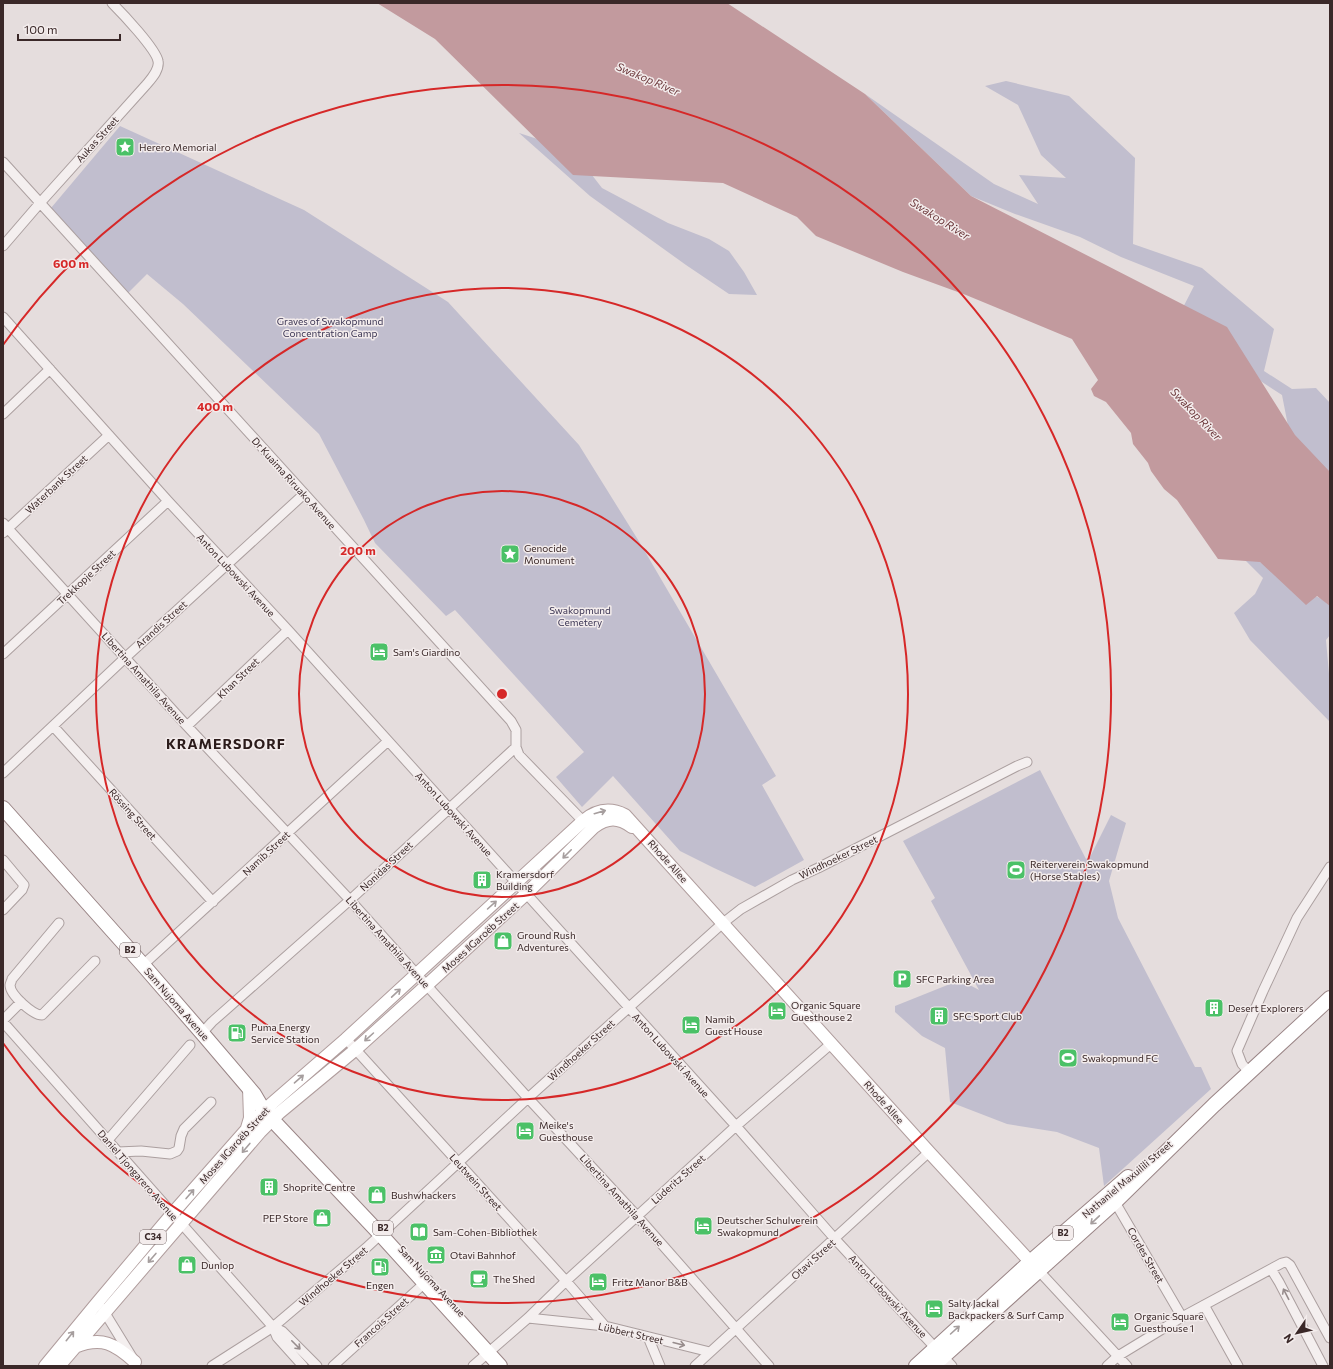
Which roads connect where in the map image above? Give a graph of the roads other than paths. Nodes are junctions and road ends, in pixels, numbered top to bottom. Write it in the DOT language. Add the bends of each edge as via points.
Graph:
graph roads {
  1 [pos="112,3"];
  2 [pos="3,162"];
  3 [pos="40,202"];
  4 [pos="3,246"];
  5 [pos="3,318"];
  6 [pos="50,369"];
  7 [pos="3,414"];
  8 [pos="109,435"];
  9 [pos="304,494"];
  10 [pos="168,501"];
  11 [pos="5,528"];
  12 [pos="226,564"];
  13 [pos="68,594"];
  14 [pos="288,630"];
  15 [pos="3,654"];
  16 [pos="126,657"];
  17 [pos="53,726"];
  18 [pos="187,726"];
  19 [pos="388,741"];
  20 [pos="516,747"];
  21 [pos="1027,762"];
  22 [pos="3,773"];
  23 [pos="3,808"];
  24 [pos="449,808"];
  25 [pos="582,821"];
  26 [pos="287,833"];
  27 [pos="644,836"];
  28 [pos="3,860"];
  29 [pos="1330,867"];
  30 [pos="516,883"];
  31 [pos="526,894"];
  32 [pos="350,900"];
  33 [pos="213,902"];
  34 [pos="3,910"];
  35 [pos="723,922"];
  36 [pos="59,923"];
  37 [pos="95,961"];
  38 [pos="143,965"];
  39 [pos="417,974"];
  40 [pos="427,985"];
  41 [pos="1330,998"];
  42 [pos="21,1002"];
  43 [pos="627,1007"];
  44 [pos="3,1021"];
  45 [pos="202,1033"];
  46 [pos="346,1039"];
  47 [pos="832,1043"];
  48 [pos="190,1045"];
  49 [pos="355,1050"];
  50 [pos="1249,1072"];
  51 [pos="251,1091"];
  52 [pos="528,1098"];
  53 [pos="211,1102"];
  54 [pos="271,1112"];
  55 [pos="736,1126"];
  56 [pos="247,1129"];
  57 [pos="108,1140"];
  58 [pos="118,1152"];
  59 [pos="930,1152"];
  60 [pos="458,1163"];
  61 [pos="1112,1197"];
  62 [pos="172,1214"];
  63 [pos="637,1216"];
  64 [pos="182,1224"];
  65 [pos="383,1233"];
  66 [pos="835,1239"];
  67 [pos="1035,1267"];
  68 [pos="1271,1269"];
  69 [pos="427,1281"];
  70 [pos="566,1281"];
  71 [pos="97,1302"];
  72 [pos="1204,1305"];
  73 [pos="105,1312"];
  74 [pos="1182,1317"];
  75 [pos="528,1318"];
  76 [pos="605,1326"];
  77 [pos="273,1328"];
  78 [pos="736,1329"];
  79 [pos="648,1337"];
  80 [pos="1330,1338"];
  81 [pos="75,1347"];
  82 [pos="491,1351"];
  83 [pos="710,1352"];
  84 [pos="1118,1356"];
  85 [pos="941,1359"];
  86 [pos="136,1364"];
  87 [pos="45,1366"];
  88 [pos="59,1366"];
  89 [pos="212,1366"];
  90 [pos="303,1366"];
  91 [pos="317,1366"];
  92 [pos="333,1366"];
  93 [pos="473,1366"];
  94 [pos="500,1366"];
  95 [pos="509,1366"];
  96 [pos="660,1366"];
  97 [pos="695,1366"];
  98 [pos="769,1366"];
  99 [pos="916,1366"];
  100 [pos="1107,1366"];
  101 [pos="1127,1366"];
  102 [pos="1238,1366"];
  103 [pos="1323,1366"];
  1 -- 3 [label="street, Aukas Street" via="157,56 158,68 146,85"];
  2 -- 3 [label="street, Dr Kuaima Riruako Avenue"];
  3 -- 4 [label="street, Aukas Street"];
  3 -- 9 [label="street, Dr Kuaima Riruako Avenue"];
  5 -- 6 [label="street, Anton Lubowski Avenue"];
  6 -- 7 [label="street"];
  6 -- 8 [label="street, Anton Lubowski Avenue"];
  8 -- 10 [label="street, Anton Lubowski Avenue"];
  8 -- 11 [label="street, Waterbank Street"];
  9 -- 12 [label="street, Arandis Street"];
  9 -- 20 [label="street, Dr Kuaima Riruako Avenue" via="511,721 516,730"];
  10 -- 12 [label="street, Anton Lubowski Avenue"];
  10 -- 13 [label="street, Trekkopje Street"];
  11 -- 13 [label="street, Libertina Amathila Avenue"];
  12 -- 14 [label="street, Anton Lubowski Avenue"];
  12 -- 16 [label="street, Arandis Street"];
  13 -- 15 [label="street, Trekkopje Street"];
  13 -- 16 [label="street, Libertina Amathila Avenue"];
  14 -- 18 [label="street, Khan Street"];
  14 -- 19 [label="street, Anton Lubowski Avenue"];
  16 -- 17 [label="street, Arandis Street"];
  16 -- 18 [label="street, Libertina Amathila Avenue"];
  17 -- 22 [label="street, Arandis Street"];
  17 -- 33 [label="street, Rössing Street"];
  18 -- 26 [label="street, Libertina Amathila Avenue"];
  19 -- 24 [label="street, Anton Lubowski Avenue"];
  19 -- 26 [label="street, Namib Street"];
  20 -- 24 [label="street, Nonidas Street"];
  20 -- 25 [label="street" via="523,759"];
  21 -- 35 [label="street, Windhoeker Street" via="792,880"];
  23 -- 38 [label="highway, Sam Nujoma Avenue / B2"];
  24 -- 30 [label="street, Anton Lubowski Avenue"];
  24 -- 32 [label="street, Nonidas Street"];
  25 -- 27 [label="main road, Moses ǁGaroëb Street, one-way" via="601,810 613,810 625,815"];
  25 -- 30 [label="main road, Moses ǁGaroëb Street"];
  26 -- 32 [label="street, Libertina Amathila Avenue"];
  26 -- 33 [label="street, Namib Street"];
  27 -- 31 [label="main road, Moses ǁGaroëb Street, one-way" via="619,821 611,819 601,822"];
  27 -- 35 [label="main road, Rhode Allee"];
  28 -- 34 [label="street" via="24,885"];
  29 -- 50 [label="street" via="1297,918 1237,1051 1239,1059"];
  30 -- 31 [label="street, Anton Lubowski Avenue"];
  39 -- 30 [label="main road, Moses ǁGaroëb Street, one-way"];
  31 -- 40 [label="main road, Moses ǁGaroëb Street"];
  31 -- 43 [label="street, Anton Lubowski Avenue"];
  32 -- 39 [label="street, Libertina Amathila Avenue"];
  32 -- 45 [label="street, Nonidas Street"];
  33 -- 38 [label="street, Namib Street"];
  35 -- 43 [label="street, Windhoeker Street"];
  35 -- 47 [label="main road, Rhode Allee"];
  36 -- 42 [label="street" via="12,979 11,989"];
  37 -- 42 [label="street" via="42,1015 37,1015"];
  38 -- 45 [label="highway, Sam Nujoma Avenue / B2"];
  39 -- 40 [label="street, Libertina Amathila Avenue"];
  46 -- 39 [label="main road, Moses ǁGaroëb Street, one-way"];
  40 -- 49 [label="main road, Moses ǁGaroëb Street, one-way"];
  40 -- 52 [label="street, Libertina Amathila Avenue"];
  41 -- 50 [label="highway, Nathaniel Maxuilili Street / B2"];
  42 -- 44 [label="street"];
  43 -- 52 [label="street, Windhoeker Street"];
  43 -- 55 [label="street, Anton Lubowski Avenue"];
  44 -- 57 [label="street, Daniel Tjongarero Avenue"];
  45 -- 51 [label="highway, Sam Nujoma Avenue / B2"];
  46 -- 49 [label="street, Leutwein Street"];
  54 -- 46 [label="main road, Moses ǁGaroëb Street, one-way"];
  47 -- 55 [label="street, Lüderitz Street"];
  47 -- 59 [label="main road, Rhode Allee"];
  48 -- 57 [label="street"];
  49 -- 54 [label="main road, Moses ǁGaroëb Street"];
  49 -- 60 [label="street, Leutwein Street"];
  50 -- 61 [label="highway, Nathaniel Maxuilili Street / B2"];
  51 -- 54 [label="highway, Sam Nujoma Avenue / B2"];
  51 -- 56 [label="main road"];
  52 -- 60 [label="street, Windhoeker Street"];
  52 -- 63 [label="street, Libertina Amathila Avenue"];
  53 -- 58 [label="street" via="184,1129 176,1151 170,1154"];
  54 -- 56 [label="main road, Moses ǁGaroëb Street / C34"];
  54 -- 64 [label="main road, Moses ǁGaroëb Street / C34, one-way" via="260,1132"];
  54 -- 65 [label="highway, Sam Nujoma Avenue / B2"];
  55 -- 63 [label="street, Lüderitz Street"];
  55 -- 66 [label="street, Anton Lubowski Avenue"];
  62 -- 56 [label="main road, Moses ǁGaroëb Street / C34, one-way"];
  57 -- 58 [label="street, Daniel Tjongarero Avenue"];
  58 -- 62 [label="street, Daniel Tjongarero Avenue"];
  59 -- 66 [label="street, Otavi Street"];
  59 -- 67 [label="main road, Rhode Allee"];
  60 -- 65 [label="street, Windhoeker Street"];
  60 -- 70 [label="street, Leutwein Street"];
  61 -- 67 [label="highway, Nathaniel Maxuilili Street / B2"];
  61 -- 74 [label="street, Cordes Street"];
  62 -- 64 [label="street, Daniel Tjongarero Avenue"];
  62 -- 71 [label="main road, Moses ǁGaroëb Street / C34"];
  63 -- 70 [label="street, Lüderitz Street"];
  63 -- 78 [label="street, Libertina Amathila Avenue"];
  64 -- 73 [label="main road, Moses ǁGaroëb Street / C34, one-way"];
  64 -- 77 [label="street, Daniel Tjongarero Avenue"];
  65 -- 69 [label="highway, Sam Nujoma Avenue / B2"];
  65 -- 77 [label="street, Windhoeker Street"];
  66 -- 78 [label="street, Otavi Street"];
  66 -- 85 [label="street, Anton Lubowski Avenue"];
  67 -- 84 [label="street, Rhode Allee"];
  67 -- 85 [label="highway, Nathaniel Maxuilili Street / B2"];
  68 -- 72 [label="street"];
  68 -- 80 [label="street" via="1282,1263 1290,1264"];
  103 -- 68 [label="street, one-way"];
  69 -- 82 [label="highway, Sam Nujoma Avenue / B2"];
  69 -- 92 [label="street, Francois Street"];
  70 -- 75 [label="street, Lüderitz Street"];
  70 -- 76 [label="street, Leutwein Street"];
  71 -- 73 [label="street"];
  87 -- 71 [label="main road, Moses ǁGaroëb Street / C34, one-way"];
  72 -- 74 [label="street"];
  72 -- 102 [label="street"];
  73 -- 81 [label="main road, Moses ǁGaroëb Street / C34"];
  73 -- 86 [label="street"];
  74 -- 84 [label="street"];
  75 -- 76 [label="street, Lübbert Street"];
  75 -- 82 [label="street, Lüderitz Street"];
  76 -- 79 [label="street, Lübbert Street"];
  77 -- 89 [label="street, Windhoeker Street"];
  77 -- 90 [label="street, Daniel Tjongarero Avenue" via="277,1337"];
  77 -- 91 [label="street, Daniel Tjongarero Avenue, one-way" via="282,1330"];
  78 -- 83 [label="street, Otavi Street"];
  78 -- 98 [label="street, Libertina Amathila Avenue"];
  79 -- 83 [label="street, Lübbert Street, one-way"];
  79 -- 96 [label="street"];
  81 -- 86 [label="main road" via="86,1343 104,1342 120,1348"];
  81 -- 88 [label="main road, Moses ǁGaroëb Street / C34"];
  82 -- 93 [label="street, Lüderitz Street"];
  82 -- 94 [label="highway, Sam Nujoma Avenue / B2"];
  82 -- 95 [label="highway, Sam Nujoma Avenue / B2"];
  83 -- 97 [label="street, Otavi Street"];
  84 -- 100 [label="street"];
  84 -- 101 [label="street, Rhode Allee"];
  85 -- 99 [label="highway, Nathaniel Maxuilili Street / B2"];
}
